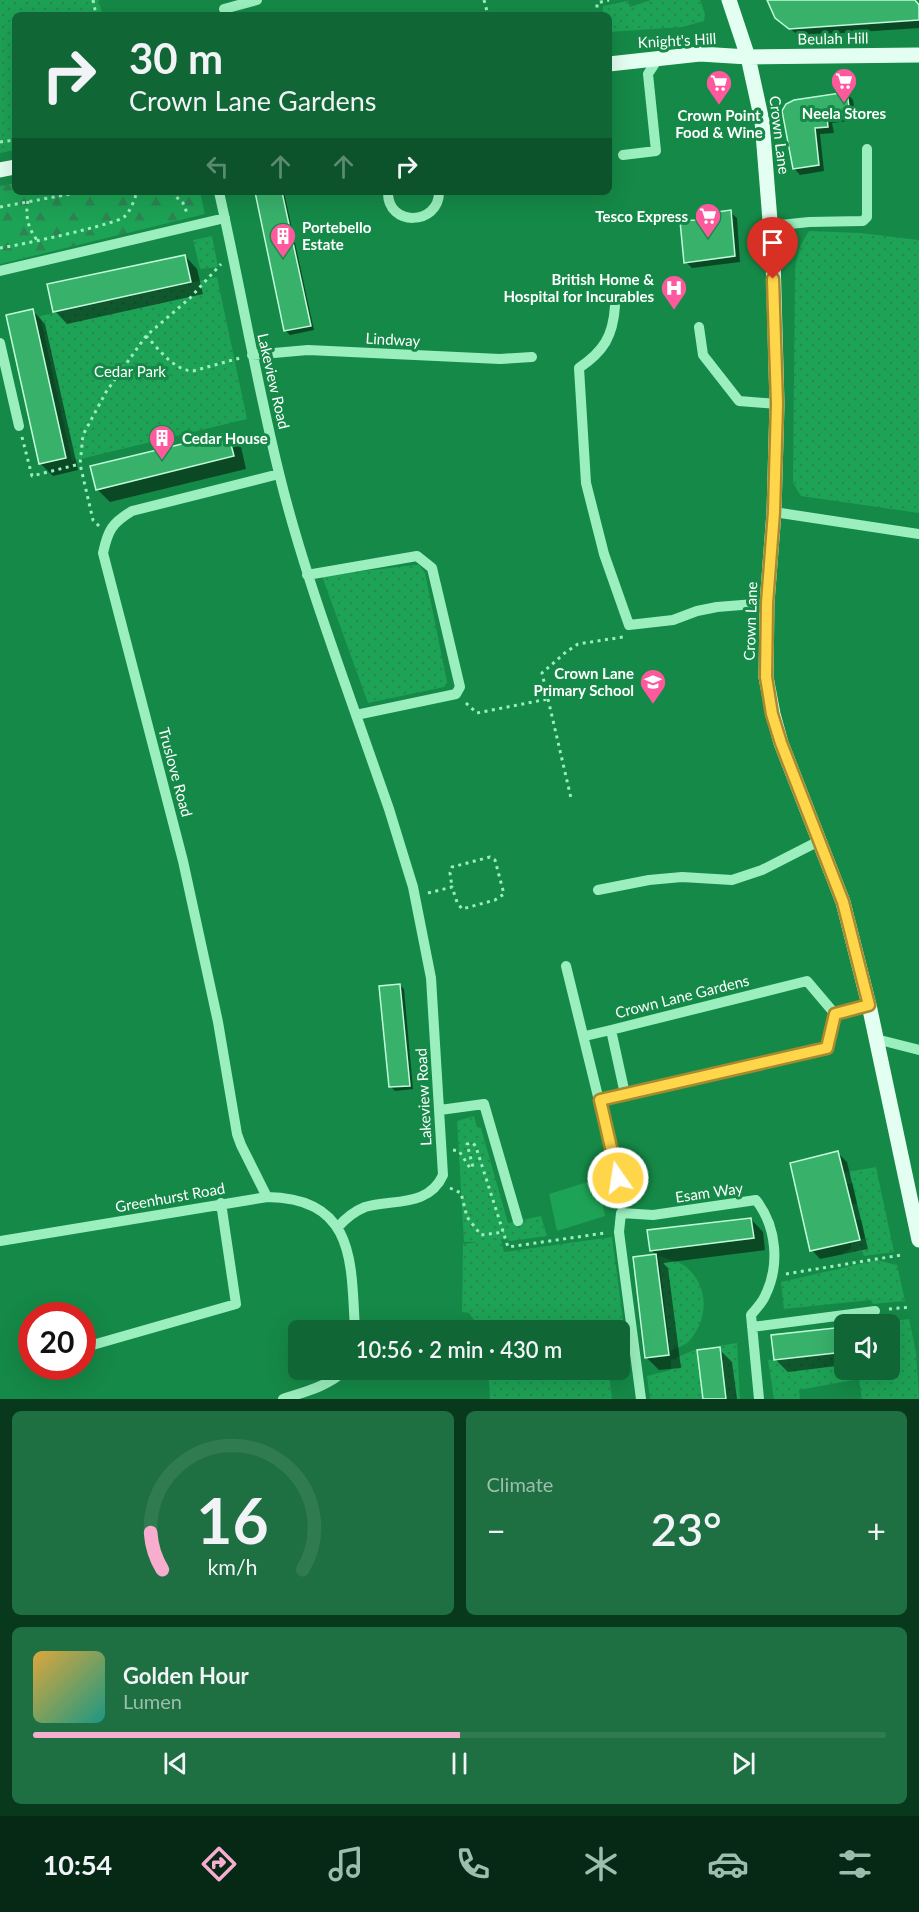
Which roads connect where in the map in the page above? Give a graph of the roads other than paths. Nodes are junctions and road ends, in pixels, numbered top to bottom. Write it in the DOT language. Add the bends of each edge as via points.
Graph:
graph roads {
  1 [pos="257,0"];
  2 [pos="729,0"];
  3 [pos="224,8"];
  4 [pos="919,55"];
  5 [pos="659,57"];
  6 [pos="748,57"];
  7 [pos="612,64"];
  8 [pos="867,149"];
  9 [pos="623,155"];
  10 [pos="220,195"];
  11 [pos="388,195"];
  12 [pos="439,195"];
  13 [pos="225,218"];
  14 [pos="771,226"];
  15 [pos="0,271"];
  16 [pos="615,306"];
  17 [pos="699,327"];
  18 [pos="0,343"];
  19 [pos="246,357"];
  20 [pos="532,357"];
  21 [pos="777,404"];
  22 [pos="19,426"];
  23 [pos="279,474"];
  24 [pos="774,512"];
  25 [pos="919,534"];
  26 [pos="307,575"];
  27 [pos="767,603"];
  28 [pos="356,715"];
  29 [pos="819,840"];
  30 [pos="598,890"];
  31 [pos="566,966"];
  32 [pos="869,1005"];
  33 [pos="835,1014"];
  34 [pos="611,1029"];
  35 [pos="585,1036"];
  36 [pos="876,1039"];
  37 [pos="919,1050"];
  38 [pos="626,1094"];
  39 [pos="600,1100"];
  40 [pos="440,1110"];
  41 [pos="618,1178"];
  42 [pos="267,1197"];
  43 [pos="221,1203"];
  44 [pos="518,1221"];
  45 [pos="338,1227"];
  46 [pos="919,1240"];
  47 [pos="0,1241"];
  48 [pos="875,1311"];
  49 [pos="354,1320"];
  50 [pos="752,1327"];
  51 [pos="96,1344"];
  52 [pos="331,1380"];
  53 [pos="283,1399"];
  54 [pos="641,1399"];
  55 [pos="759,1399"];
  1 -- 3 [label="street"];
  2 -- 6 [label="main road, Crown Lane"];
  4 -- 6 [label="main road, Beulah Hill"];
  5 -- 6 [label="main road, Knight's Hill"];
  5 -- 7 [label="main road, Knight's Hill"];
  5 -- 9 [label="street" via="648,74 656,151"];
  6 -- 14 [label="main road, Crown Lane" via="762,121"];
  8 -- 14 [label="street" via="867,216 863,221"];
  10 -- 13 [label="street, Lakeview Road"];
  11 -- 12 [label="street" via="399,215 419,219 435,207"];
  13 -- 15 [label="street"];
  13 -- 19 [label="street, Lakeview Road"];
  14 -- 21 [label="main road, Crown Lane"];
  16 -- 27 [label="street" via="607,340 596,356 579,368 586,483 604,554 629,625 673,620 717,607"];
  17 -- 21 [label="street" via="703,355 739,401"];
  18 -- 22 [label="street"];
  19 -- 20 [label="street, Lindway" via="308,350"];
  19 -- 23 [label="street, Lakeview Road"];
  21 -- 24 [label="main road, Crown Lane"];
  23 -- 26 [label="street, Lakeview Road"];
  23 -- 42 [label="street, Truslove Road" via="132,511 107,534 103,553 183,861 218,1022 237,1134"];
  24 -- 25 [label="street"];
  24 -- 27 [label="main road, Crown Lane"];
  26 -- 28 [label="street, Lakeview Road"];
  26 -- 28 [label="street" via="417,556 432,568 460,687 456,694"];
  27 -- 29 [label="main road, Crown Lane" via="766,677 772,714"];
  28 -- 40 [label="street, Lakeview Road" via="389,808 414,897 431,978"];
  29 -- 30 [label="street" via="762,870 732,880 682,877"];
  29 -- 32 [label="main road, Crown Lane" via="843,902"];
  31 -- 35 [label="street"];
  32 -- 33 [label="street"];
  32 -- 36 [label="main road, Crown Lane"];
  33 -- 34 [label="street, Crown Lane Gardens" via="807,981"];
  33 -- 38 [label="street" via="827,1048"];
  34 -- 35 [label="street"];
  34 -- 38 [label="street, Crown Lane Gardens"];
  35 -- 39 [label="street"];
  36 -- 37 [label="street"];
  36 -- 46 [label="main road, Crown Lane"];
  38 -- 39 [label="street"];
  39 -- 41 [label="street"];
  40 -- 44 [label="street" via="484,1104"];
  40 -- 45 [label="street, Lakeview Road" via="444,1175 440,1184 432,1192 411,1200 364,1208"];
  42 -- 43 [label="street, Greenhurst Road"];
  42 -- 45 [label="street, Greenhurst Road" via="306,1205"];
  43 -- 47 [label="street, Greenhurst Road"];
  43 -- 51 [label="street" via="236,1304"];
  45 -- 49 [label="street" via="350,1264"];
  48 -- 50 [label="street"];
  50 -- 54 [label="street, Esam Way" via="751,1315 773,1276 774,1252 769,1219 756,1200 653,1215 621,1213 619,1232"];
  50 -- 55 [label="street"];
  52 -- 53 [label="street"];
}
